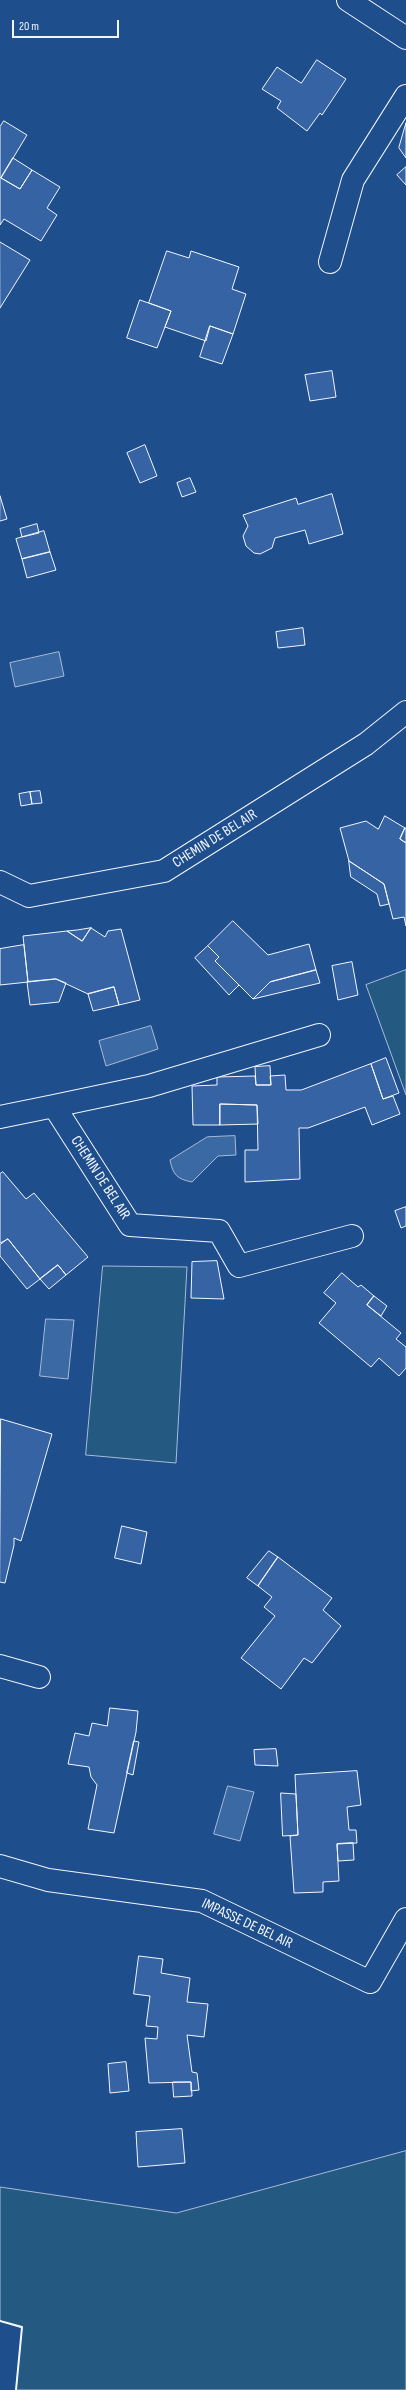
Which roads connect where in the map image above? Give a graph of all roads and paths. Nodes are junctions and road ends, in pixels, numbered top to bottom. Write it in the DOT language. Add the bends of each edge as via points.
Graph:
graph roads {
  1 [pos="348,0"];
  2 [pos="406,38"];
  3 [pos="406,96"];
  4 [pos="330,262"];
  5 [pos="406,712"];
  6 [pos="0,882"];
  7 [pos="319,1035"];
  8 [pos="54,1106"];
  9 [pos="0,1117"];
  10 [pos="352,1236"];
  11 [pos="0,1666"];
  12 [pos="39,1677"];
  13 [pos="0,1866"];
  14 [pos="406,1919"];
  1 -- 2 [label="street"];
  3 -- 4 [label="street" via="353,180"];
  5 -- 6 [label="street, CHEMIN DE BEL AIR" via="366,744 164,871 29,896"];
  7 -- 8 [label="street" via="149,1086"];
  8 -- 9 [label="street"];
  8 -- 10 [label="street, CHEMIN DE BEL AIR" via="130,1225 219,1231 239,1266"];
  11 -- 12 [label="street"];
  13 -- 14 [label="street, IMPASSE DE BEL AIR" via="48,1880 202,1901 370,1982"];
}
